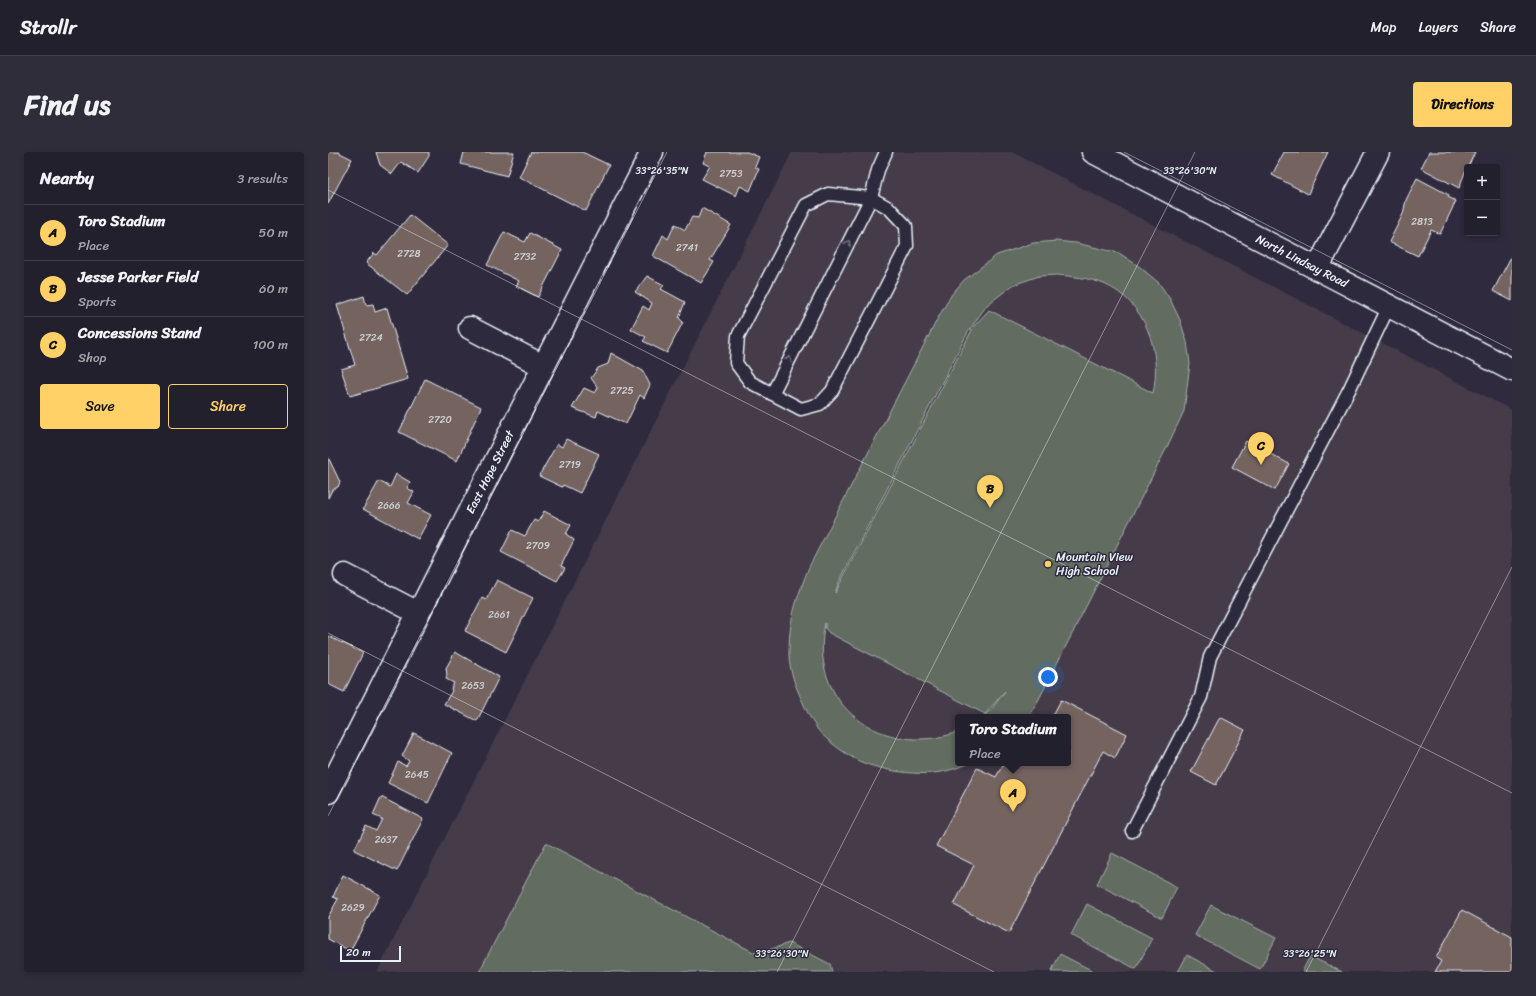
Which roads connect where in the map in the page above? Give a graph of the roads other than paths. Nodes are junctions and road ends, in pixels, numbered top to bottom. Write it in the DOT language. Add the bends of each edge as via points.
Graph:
graph roads {
  1 [pos="652,152"];
  2 [pos="886,152"];
  3 [pos="1093,152"];
  4 [pos="1378,152"];
  5 [pos="871,198"];
  6 [pos="1317,269"];
  7 [pos="1389,306"];
  8 [pos="470,328"];
  9 [pos="544,366"];
  10 [pos="1512,370"];
  11 [pos="772,394"];
  12 [pos="345,575"];
  13 [pos="418,613"];
  14 [pos="328,792"];
  15 [pos="1132,831"];
  1 -- 9 [label="street, East Hope Street"];
  2 -- 5 [label="lane" via="878,170"];
  3 -- 6 [label="street, North Lindsay Road"];
  4 -- 6 [label="street"];
  11 -- 5 [label="lane, one-way"];
  5 -- 11 [label="lane" via="828,194 806,205 738,336 736,363 750,382"];
  5 -- 11 [label="lane" via="889,208 906,226 907,246 832,391 820,404 801,409"];
  6 -- 7 [label="street, North Lindsay Road"];
  7 -- 10 [label="street, North Lindsay Road"];
  7 -- 15 [label="lane" via="1349,390 1210,657 1201,697"];
  8 -- 9 [label="street"];
  9 -- 13 [label="street, East Hope Street"];
  12 -- 13 [label="street"];
  13 -- 14 [label="street, East Hope Street"];
}
